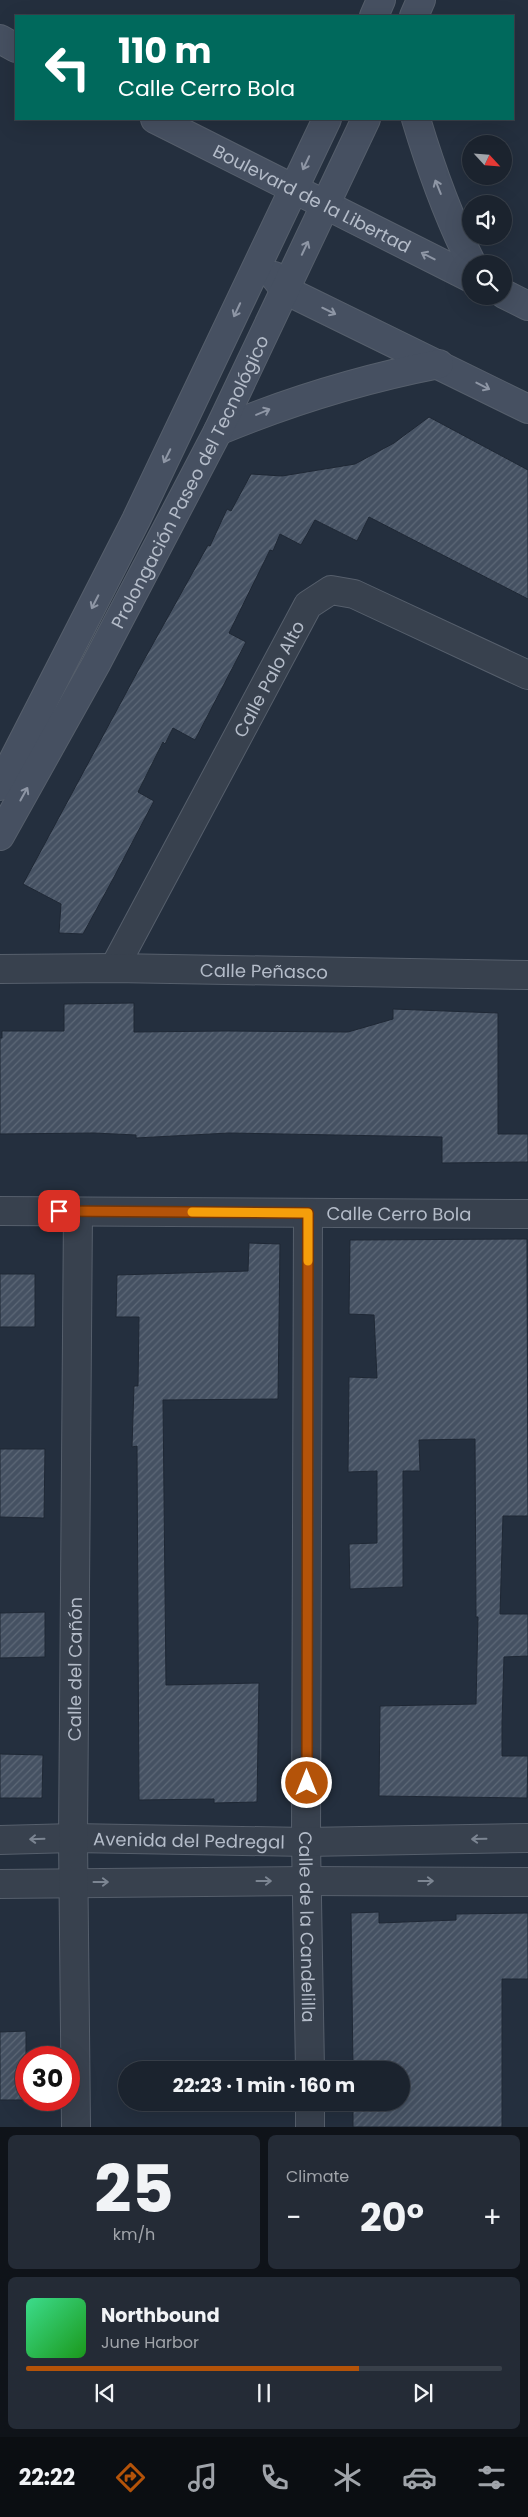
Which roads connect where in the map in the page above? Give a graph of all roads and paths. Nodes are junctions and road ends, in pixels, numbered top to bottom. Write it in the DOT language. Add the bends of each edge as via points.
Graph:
graph roads {
  1 [pos="381,0"];
  2 [pos="421,0"];
  3 [pos="374,15"];
  4 [pos="414,15"];
  5 [pos="0,39"];
  6 [pos="15,47"];
  7 [pos="157,120"];
  8 [pos="327,120"];
  9 [pos="366,120"];
  10 [pos="416,120"];
  11 [pos="294,190"];
  12 [pos="325,205"];
  13 [pos="468,255"];
  14 [pos="261,260"];
  15 [pos="462,274"];
  16 [pos="285,290"];
  17 [pos="512,298"];
  18 [pos="528,306"];
  19 [pos="439,364"];
  20 [pos="528,409"];
  21 [pos="218,431"];
  22 [pos="528,675"];
  23 [pos="0,786"];
  24 [pos="0,836"];
  25 [pos="114,968"];
  26 [pos="0,969"];
  27 [pos="528,975"];
  28 [pos="0,1211"];
  29 [pos="78,1212"];
  30 [pos="308,1213"];
  31 [pos="528,1214"];
  32 [pos="74,1838"];
  33 [pos="528,1838"];
  34 [pos="0,1840"];
  35 [pos="306,1842"];
  36 [pos="307,1880"];
  37 [pos="75,1882"];
  38 [pos="528,1882"];
  39 [pos="0,1884"];
  40 [pos="310,2061"];
  41 [pos="310,2111"];
  42 [pos="76,2127"];
  43 [pos="310,2127"];
  1 -- 3 [label="main road"];
  2 -- 4 [label="main road"];
  5 -- 6 [label="main road"];
  7 -- 11 [label="main road, Boulevard de la Libertad"];
  8 -- 11 [label="main road, Prolongación Paseo del Tecnológico, one-way"];
  9 -- 12 [label="main road, Prolongación Paseo del Tecnológico"];
  13 -- 10 [label="main road, one-way" via="432,172"];
  11 -- 12 [label="main road, Boulevard de la Libertad"];
  11 -- 14 [label="main road, Prolongación Paseo del Tecnológico"];
  15 -- 12 [label="main road, Boulevard de la Libertad, one-way"];
  16 -- 12 [label="main road, Prolongación Paseo del Tecnológico, one-way"];
  14 -- 16 [label="main road"];
  14 -- 23 [label="main road, Prolongación Paseo del Tecnológico, one-way" via="136,520"];
  16 -- 19 [label="main road, one-way"];
  16 -- 21 [label="main road, Prolongación Paseo del Tecnológico"];
  17 -- 18 [label="main road"];
  19 -- 20 [label="main road, one-way"];
  21 -- 19 [label="main road, one-way" via="272,408 327,390"];
  24 -- 21 [label="main road, Prolongación Paseo del Tecnológico, one-way" via="96,664"];
  22 -- 25 [label="street, Calle Palo Alto" via="354,594 331,590 308,605"];
  25 -- 26 [label="street, Calle Peñasco"];
  25 -- 27 [label="street, Calle Peñasco"];
  28 -- 29 [label="street, Calle Cerro Bola"];
  29 -- 30 [label="street, Calle Cerro Bola"];
  29 -- 32 [label="street, Calle del Cañón"];
  30 -- 31 [label="street, Calle Cerro Bola"];
  30 -- 35 [label="street, Calle de la Candelilla"];
  32 -- 34 [label="street, Avenida del Pedregal, one-way"];
  32 -- 35 [label="street, Avenida del Pedregal"];
  32 -- 37 [label="street, Calle del Cañón"];
  33 -- 35 [label="street, Avenida del Pedregal, one-way"];
  35 -- 36 [label="street, Calle de la Candelilla"];
  37 -- 36 [label="street, one-way"];
  36 -- 38 [label="street, one-way"];
  36 -- 40 [label="street, Calle de la Candelilla"];
  37 -- 39 [label="street"];
  37 -- 42 [label="street, Calle del Cañón"];
  41 -- 43 [label="street"];
}
